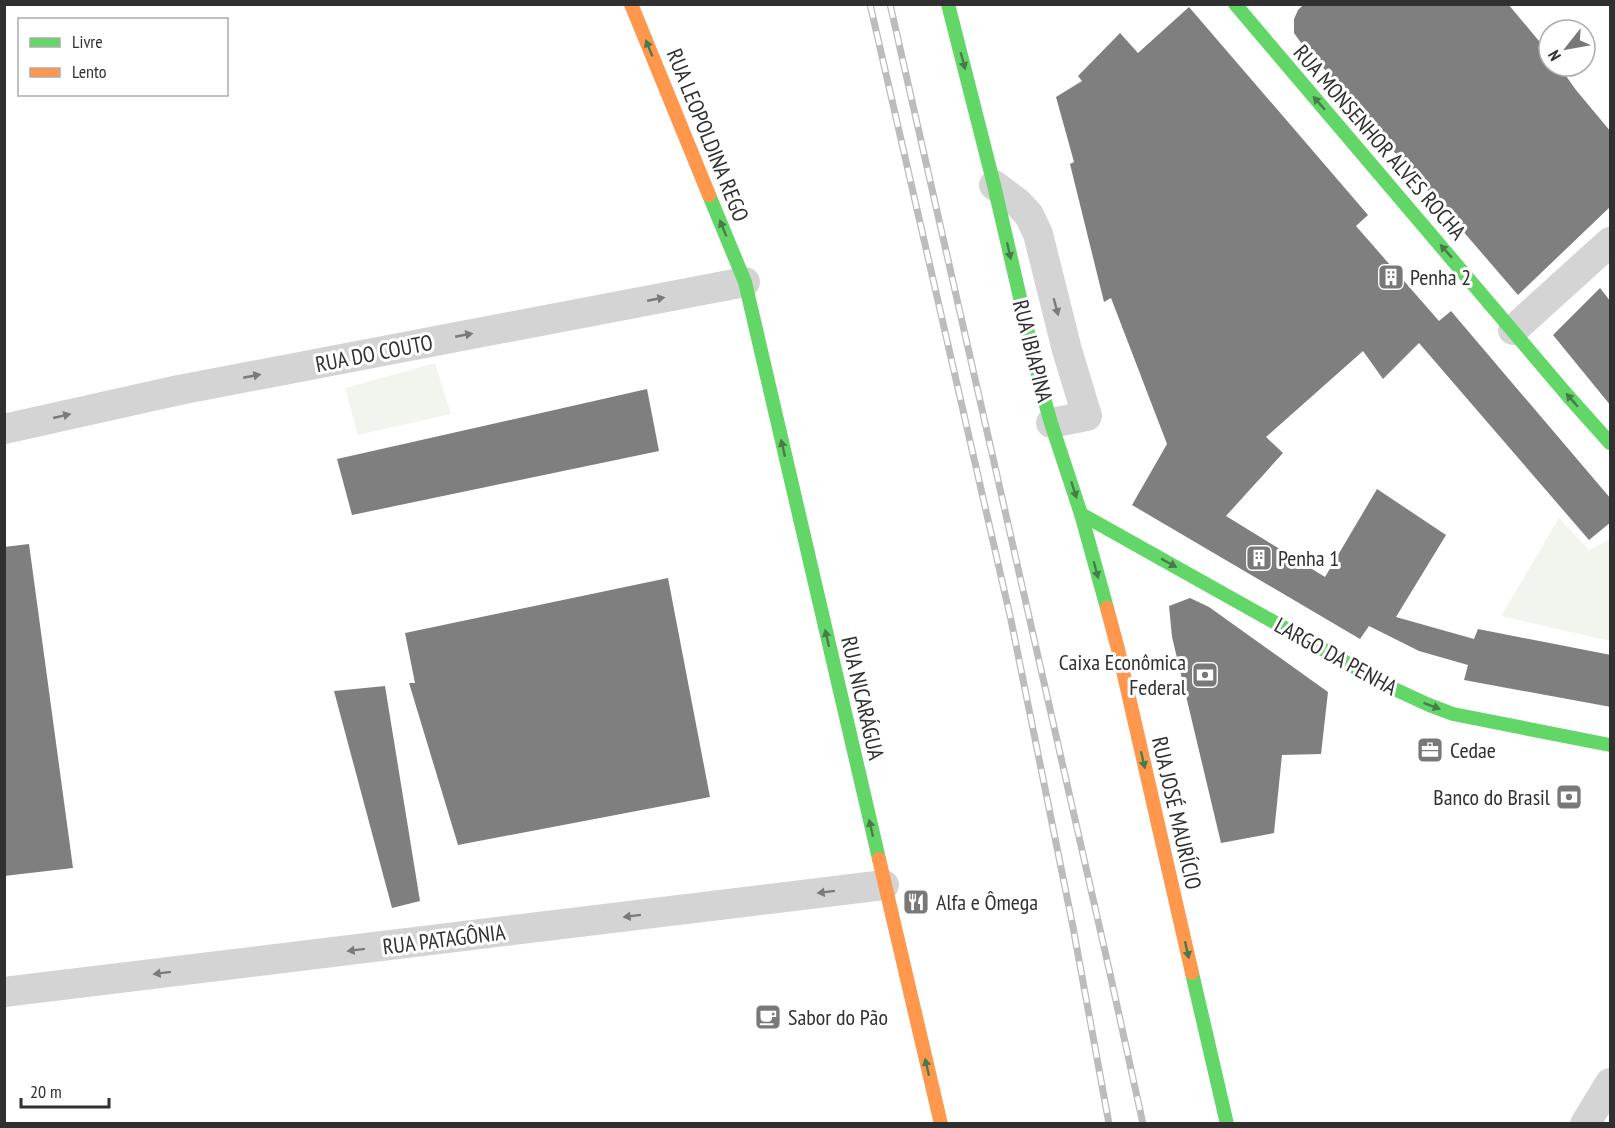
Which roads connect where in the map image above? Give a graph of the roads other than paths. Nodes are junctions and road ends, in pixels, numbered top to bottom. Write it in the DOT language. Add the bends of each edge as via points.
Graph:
graph roads {
  1 [pos="631,4"];
  2 [pos="948,4"];
  3 [pos="1246,9"];
  4 [pos="994,185"];
  5 [pos="1611,242"];
  6 [pos="745,282"];
  7 [pos="1513,330"];
  8 [pos="1051,423"];
  9 [pos="4,429"];
  10 [pos="1611,443"];
  11 [pos="1081,514"];
  12 [pos="1611,745"];
  13 [pos="884,885"];
  14 [pos="4,992"];
  15 [pos="1611,1083"];
  16 [pos="941,1124"];
  17 [pos="1227,1124"];
  18 [pos="1585,1124"];
  6 -- 1 [label="main road, RUA LEOPOLDINA REGO, one-way"];
  2 -- 4 [label="main road, RUA IBIAPINA, one-way"];
  7 -- 3 [label="main road, RUA MONSENHOR ALVES ROCHA, one-way"];
  4 -- 8 [label="main road, RUA IBIAPINA, one-way"];
  4 -- 8 [label="street, RUA IBIAPINA, one-way" via="1029,215 1038,234 1087,416"];
  5 -- 7 [label="street"];
  9 -- 6 [label="street, RUA DO COUTO, one-way" via="179,390"];
  13 -- 6 [label="main road, RUA NICARÁGUA, one-way"];
  10 -- 7 [label="main road, RUA MONSENHOR ALVES ROCHA, one-way"];
  8 -- 11 [label="main road, RUA IBIAPINA, one-way"];
  11 -- 12 [label="main road, LARGO DA PENHA, one-way" via="1429,705 1453,714"];
  11 -- 17 [label="main road, RUA JOSÉ MAURÍCIO, one-way" via="1118,649"];
  13 -- 14 [label="street, RUA PATAGÔNIA, one-way"];
  16 -- 13 [label="main road, RUA NICARÁGUA, one-way"];
  15 -- 18 [label="street"];
}
